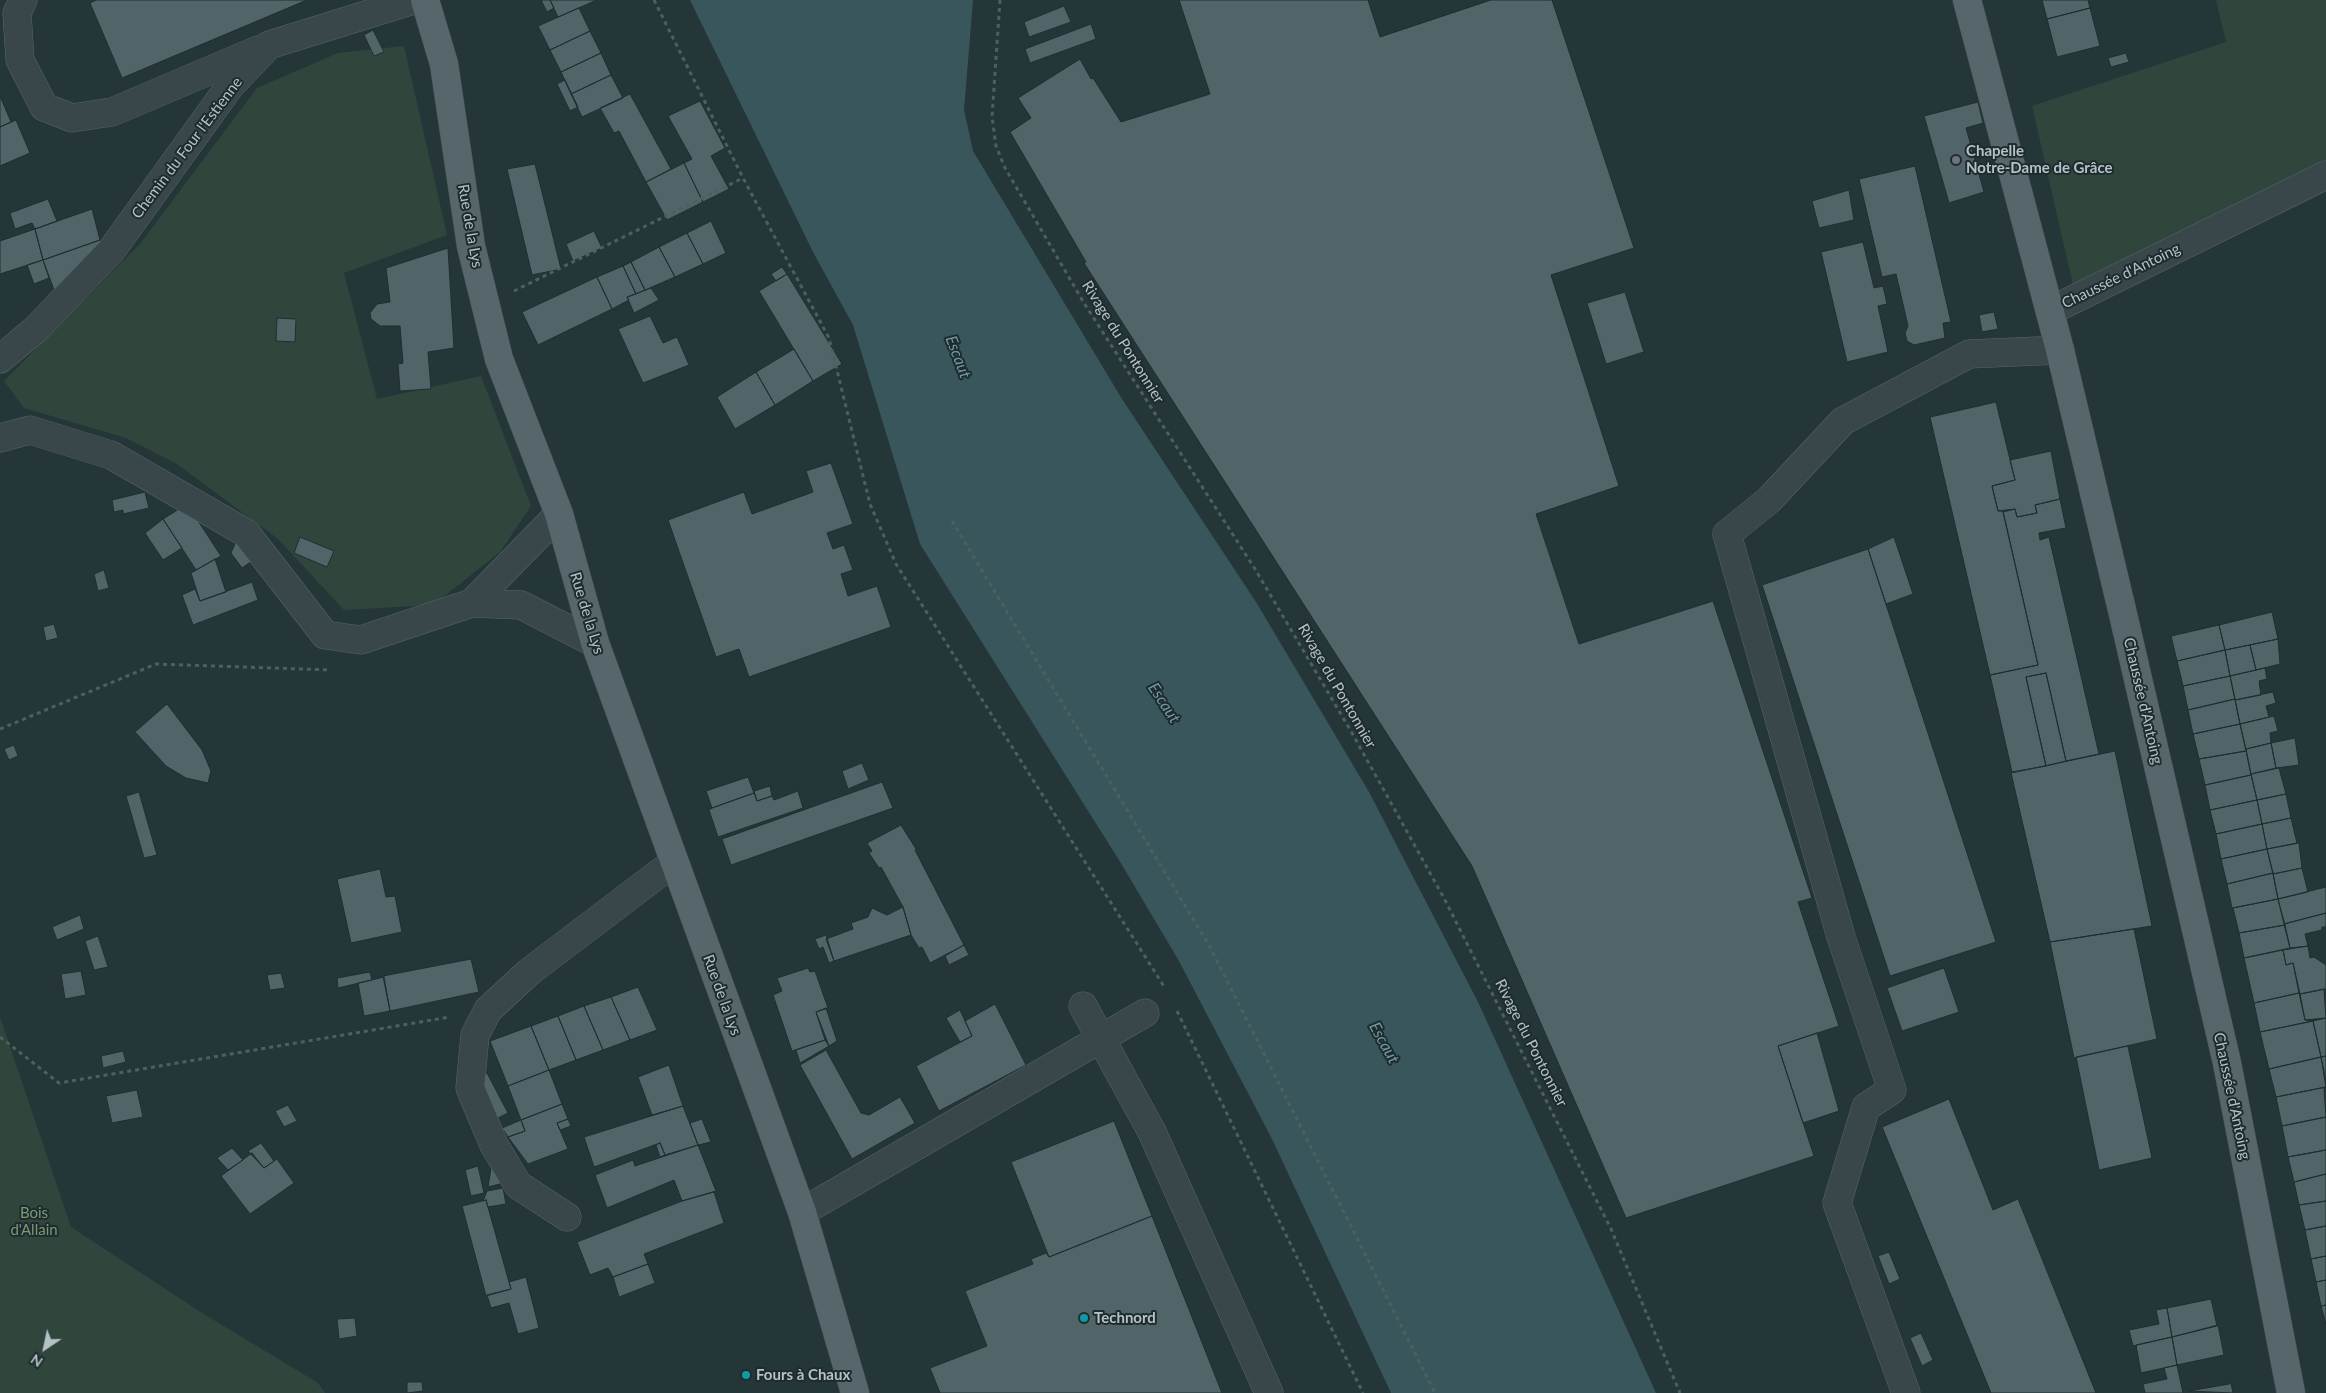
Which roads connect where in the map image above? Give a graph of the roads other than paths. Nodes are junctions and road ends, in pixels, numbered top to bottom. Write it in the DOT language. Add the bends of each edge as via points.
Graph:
graph roads {
  1 [pos="23,0"];
  2 [pos="414,0"];
  3 [pos="425,0"];
  4 [pos="1967,0"];
  5 [pos="270,45"];
  6 [pos="2326,175"];
  7 [pos="2050,312"];
  8 [pos="2060,350"];
  9 [pos="0,359"];
  10 [pos="0,438"];
  11 [pos="559,514"];
  12 [pos="472,603"];
  13 [pos="595,643"];
  14 [pos="674,862"];
  15 [pos="1083,1006"];
  16 [pos="1145,1013"];
  17 [pos="1100,1038"];
  18 [pos="802,1212"];
  19 [pos="566,1217"];
  20 [pos="855,1393"];
  21 [pos="1269,1393"];
  22 [pos="1906,1393"];
  23 [pos="2292,1393"];
  1 -- 5 [label="street" via="17,14 20,60 44,107 72,118 112,112"];
  2 -- 5 [label="street, Chemin du Four l'Estienne"];
  3 -- 11 [label="main road, Rue de la Lys" via="444,64 471,246 499,359"];
  4 -- 7 [label="main road"];
  5 -- 9 [label="street, Chemin du Four l'Estienne" via="230,86 111,250 35,330"];
  6 -- 7 [label="street, Chaussée d'Antoing"];
  7 -- 8 [label="main road, Chaussée d'Antoing"];
  8 -- 22 [label="street" via="1969,354 1843,421 1769,500 1727,534 1841,936 1892,1090 1866,1107 1837,1203"];
  8 -- 23 [label="main road, Chaussée d'Antoing" via="2227,1063"];
  10 -- 12 [label="street" via="30,430 111,455 246,533 325,635 361,640"];
  11 -- 12 [label="street"];
  11 -- 13 [label="main road, Rue de la Lys"];
  12 -- 13 [label="street" via="521,605"];
  13 -- 14 [label="main road, Rue de la Lys"];
  14 -- 18 [label="main road, Rue de la Lys"];
  14 -- 19 [label="street" via="529,972 488,1010 475,1035 470,1088 494,1145 518,1185"];
  15 -- 17 [label="street"];
  16 -- 17 [label="street"];
  17 -- 18 [label="street"];
  17 -- 21 [label="street" via="1152,1132"];
  18 -- 20 [label="main road, Rue de la Lys"];
}
